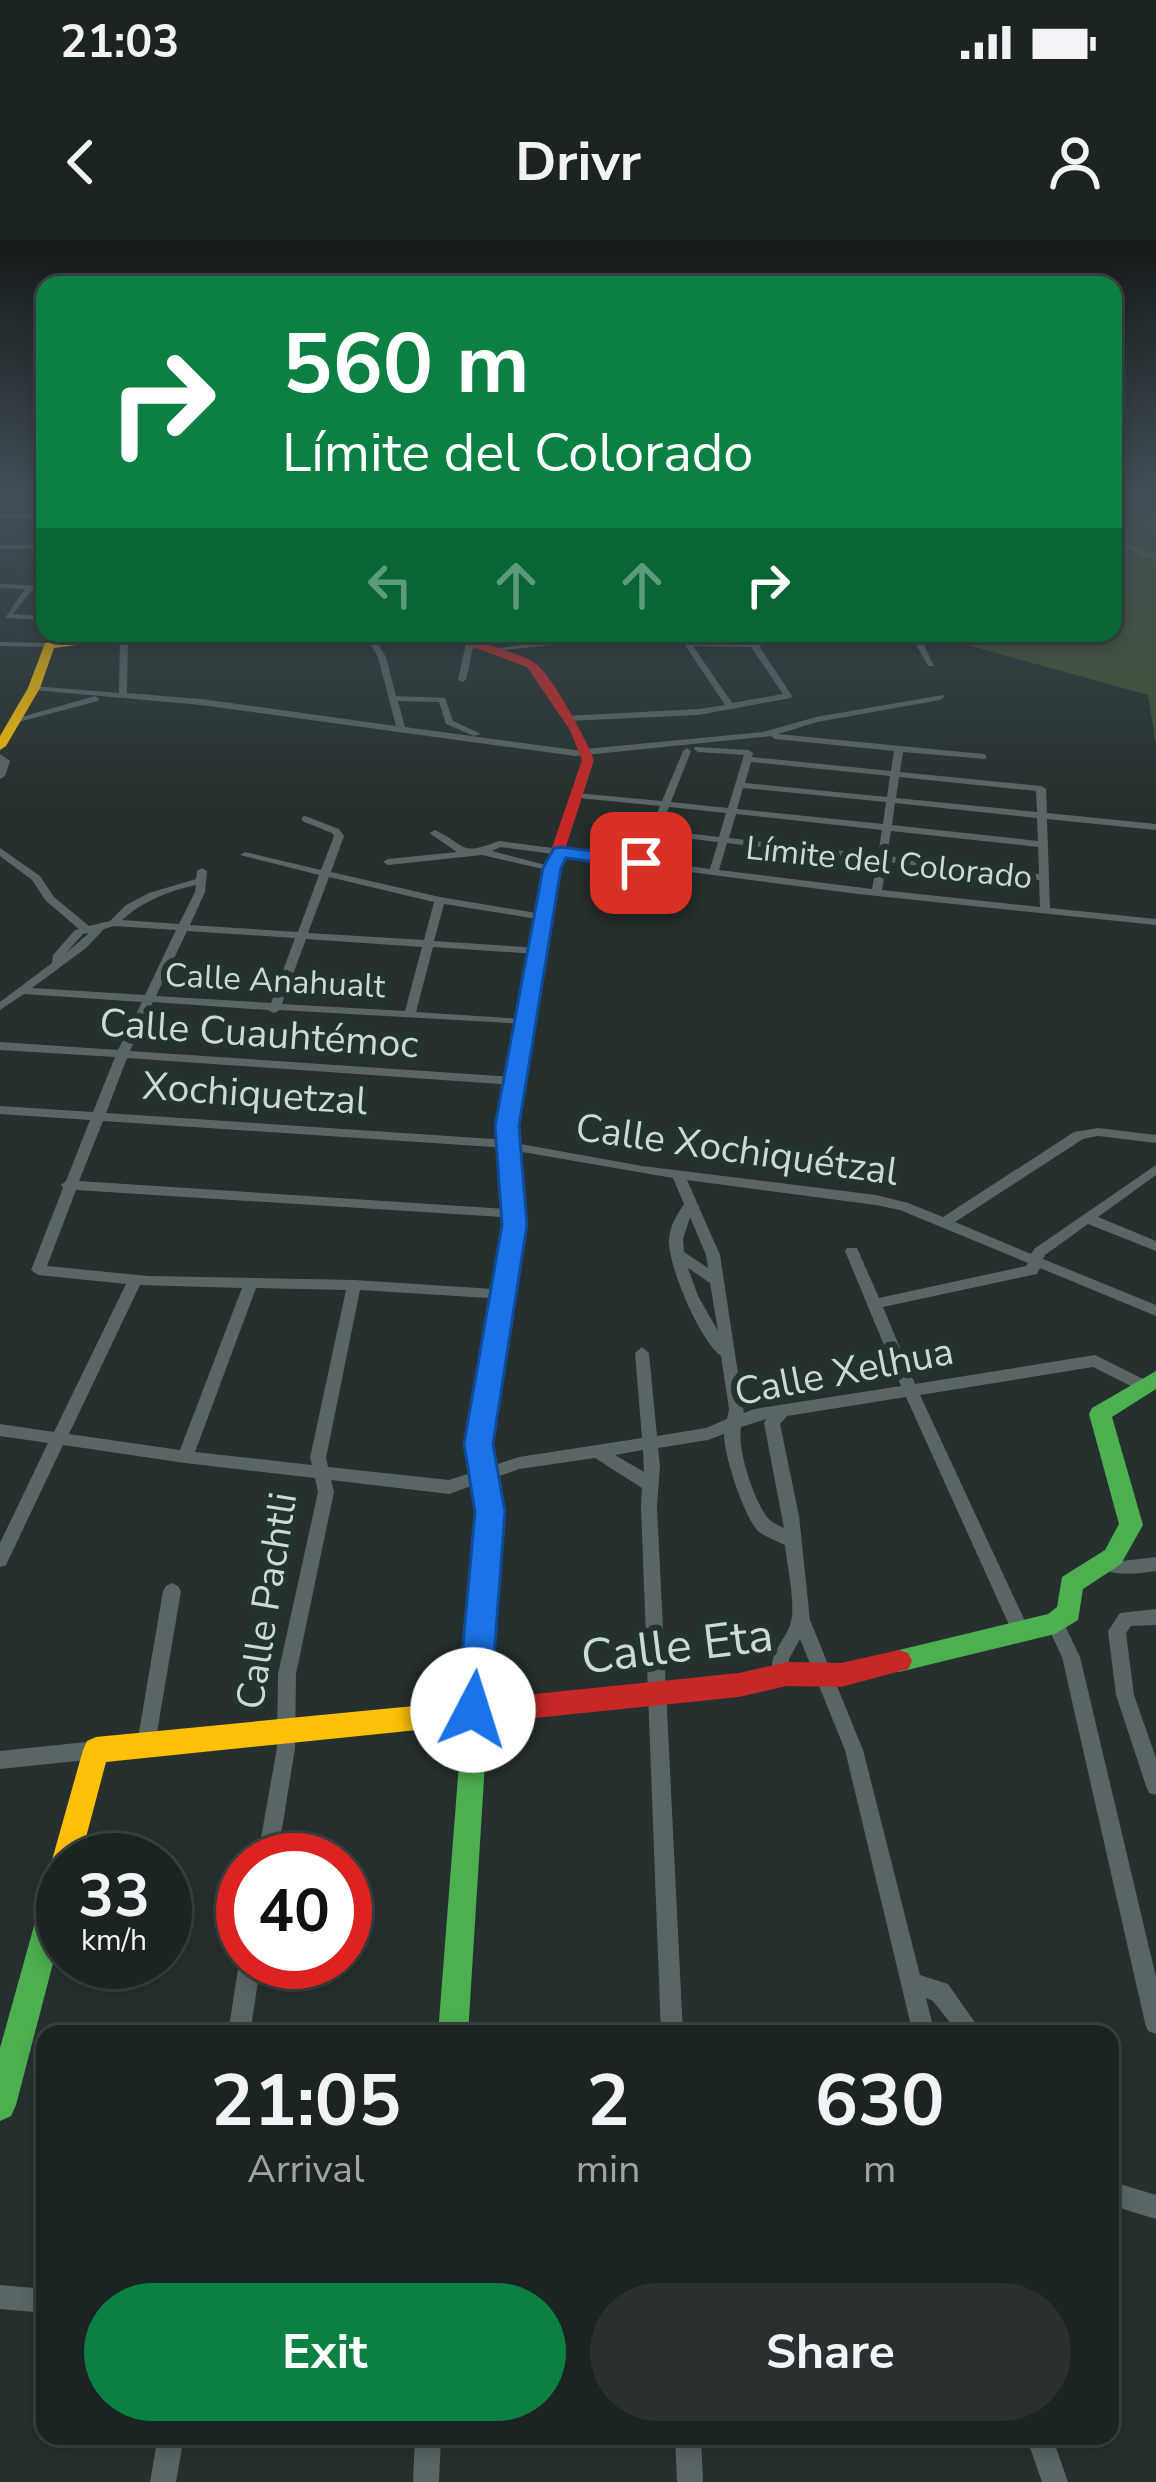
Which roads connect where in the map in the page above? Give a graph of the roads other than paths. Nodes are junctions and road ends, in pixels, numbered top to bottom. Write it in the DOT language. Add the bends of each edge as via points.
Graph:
graph roads {
  1 [pos="22,598"];
  2 [pos="36,618"];
  3 [pos="36,641"];
  4 [pos="53,642"];
  5 [pos="124,642"];
  6 [pos="372,642"];
  7 [pos="467,642"];
  8 [pos="571,642"];
  9 [pos="685,642"];
  10 [pos="719,642"];
  11 [pos="769,642"];
  12 [pos="916,642"];
  13 [pos="470,643"];
  14 [pos="0,644"];
  15 [pos="754,644"];
  16 [pos="494,650"];
  17 [pos="931,664"];
  18 [pos="462,680"];
  19 [pos="34,688"];
  20 [pos="123,695"];
  21 [pos="940,697"];
  22 [pos="394,698"];
  23 [pos="730,706"];
  24 [pos="568,718"];
  25 [pos="15,720"];
  26 [pos="401,730"];
  27 [pos="764,735"];
  28 [pos="482,740"];
  29 [pos="0,746"];
  30 [pos="683,748"];
  31 [pos="898,748"];
  32 [pos="584,753"];
  33 [pos="749,756"];
  34 [pos="983,757"];
  35 [pos="0,758"];
  36 [pos="895,773"];
  37 [pos="0,776"];
  38 [pos="741,785"];
  39 [pos="579,795"];
  40 [pos="891,800"];
  41 [pos="664,805"];
  42 [pos="733,811"];
  43 [pos="1041,817"];
  44 [pos="305,819"];
  45 [pos="1156,827"];
  46 [pos="886,829"];
  47 [pos="655,832"];
  48 [pos="435,833"];
  49 [pos="724,840"];
  50 [pos="1041,844"];
  51 [pos="0,851"];
  52 [pos="466,853"];
  53 [pos="245,855"];
  54 [pos="880,858"];
  55 [pos="556,860"];
  56 [pos="388,862"];
  57 [pos="16,863"];
  58 [pos="641,863"];
  59 [pos="0,869"];
  60 [pos="714,871"];
  61 [pos="324,874"];
  62 [pos="1041,877"];
  63 [pos="877,891"];
  64 [pos="440,901"];
  65 [pos="1045,907"];
  66 [pos="544,917"];
  67 [pos="114,923"];
  68 [pos="1156,925"];
  69 [pos="92,928"];
  70 [pos="182,928"];
  71 [pos="303,934"];
  72 [pos="426,942"];
  73 [pos="538,951"];
  74 [pos="23,991"];
  75 [pos="147,1000"];
  76 [pos="0,1007"];
  77 [pos="274,1010"];
  78 [pos="409,1016"];
  79 [pos="523,1022"];
  80 [pos="0,1046"];
  81 [pos="122,1055"];
  82 [pos="514,1081"];
  83 [pos="0,1110"];
  84 [pos="100,1117"];
  85 [pos="1156,1139"];
  86 [pos="506,1147"];
  87 [pos="679,1176"];
  88 [pos="1152,1178"];
  89 [pos="68,1185"];
  90 [pos="690,1206"];
  91 [pos="515,1213"];
  92 [pos="1087,1218"];
  93 [pos="942,1224"];
  94 [pos="1156,1246"];
  95 [pos="852,1251"];
  96 [pos="678,1255"];
  97 [pos="1036,1262"];
  98 [pos="136,1278"];
  99 [pos="716,1280"];
  100 [pos="251,1282"];
  101 [pos="354,1285"];
  102 [pos="504,1294"];
  103 [pos="873,1304"];
  104 [pos="1156,1311"];
  105 [pos="642,1353"];
  106 [pos="728,1353"];
  107 [pos="1150,1382"];
  108 [pos="910,1392"];
  109 [pos="782,1411"];
  110 [pos="734,1422"];
  111 [pos="0,1430"];
  112 [pos="57,1438"];
  113 [pos="649,1445"];
  114 [pos="600,1453"];
  115 [pos="185,1457"];
  116 [pos="322,1473"];
  117 [pos="482,1475"];
  118 [pos="650,1485"];
  119 [pos="794,1541"];
  120 [pos="0,1560"];
  121 [pos="1106,1564"];
  122 [pos="1156,1564"];
  123 [pos="172,1591"];
  124 [pos="1156,1617"];
  125 [pos="1062,1618"];
  126 [pos="801,1620"];
  127 [pos="1021,1632"];
  128 [pos="780,1676"];
  129 [pos="823,1676"];
  130 [pos="657,1692"];
  131 [pos="473,1710"];
  132 [pos="285,1728"];
  133 [pos="146,1744"];
  134 [pos="96,1750"];
  135 [pos="0,1760"];
  136 [pos="1156,1786"];
  137 [pos="73,1833"];
  138 [pos="271,1833"];
  139 [pos="36,1972"];
  140 [pos="913,1984"];
  141 [pos="246,1989"];
  142 [pos="1156,2023"];
  143 [pos="240,2025"];
  144 [pos="454,2025"];
  145 [pos="672,2025"];
  146 [pos="922,2025"];
  147 [pos="965,2025"];
  148 [pos="0,2105"];
  149 [pos="1119,2196"];
  150 [pos="1156,2207"];
  151 [pos="0,2297"];
  152 [pos="36,2300"];
  153 [pos="169,2445"];
  154 [pos="428,2445"];
  155 [pos="688,2445"];
  156 [pos="1042,2445"];
  157 [pos="163,2482"];
  158 [pos="426,2482"];
  159 [pos="690,2482"];
  160 [pos="1055,2482"];
  1 -- 2 [label="street" via="8,616"];
  3 -- 14 [label="street"];
  4 -- 19 [label="street"];
  5 -- 20 [label="street"];
  6 -- 22 [label="street"];
  7 -- 13 [label="street"];
  8 -- 16 [label="street"];
  9 -- 23 [label="street"];
  10 -- 15 [label="street"];
  11 -- 15 [label="street"];
  12 -- 17 [label="street"];
  13 -- 16 [label="street"];
  13 -- 18 [label="street"];
  15 -- 23 [label="street" via="788,696"];
  16 -- 24 [label="street" via="531,664"];
  19 -- 20 [label="street"];
  19 -- 25 [label="street"];
  20 -- 25 [label="street"];
  20 -- 26 [label="street"];
  21 -- 27 [label="street"];
  22 -- 26 [label="street"];
  22 -- 28 [label="street" via="446,702 449,722"];
  23 -- 24 [label="street"];
  24 -- 32 [label="street"];
  25 -- 29 [label="street"];
  26 -- 28 [label="street"];
  27 -- 30 [label="street"];
  27 -- 31 [label="street"];
  27 -- 33 [label="street"];
  28 -- 32 [label="street"];
  30 -- 32 [label="street"];
  30 -- 33 [label="street"];
  30 -- 41 [label="street"];
  31 -- 34 [label="street"];
  31 -- 36 [label="street"];
  32 -- 39 [label="street"];
  33 -- 36 [label="street"];
  33 -- 38 [label="street"];
  35 -- 37 [label="street"];
  36 -- 40 [label="street"];
  36 -- 43 [label="street" via="1038,788"];
  38 -- 40 [label="street"];
  38 -- 42 [label="street"];
  39 -- 41 [label="street"];
  39 -- 55 [label="street"];
  40 -- 43 [label="street"];
  40 -- 46 [label="street"];
  41 -- 42 [label="street"];
  41 -- 47 [label="street"];
  42 -- 46 [label="street"];
  42 -- 49 [label="street"];
  43 -- 45 [label="street"];
  43 -- 50 [label="street"];
  44 -- 61 [label="street" via="339,834"];
  46 -- 50 [label="street"];
  46 -- 54 [label="street"];
  47 -- 49 [label="street"];
  47 -- 58 [label="street"];
  48 -- 52 [label="street"];
  49 -- 54 [label="street"];
  49 -- 60 [label="street"];
  50 -- 62 [label="street"];
  51 -- 57 [label="street"];
  52 -- 55 [label="street, Límite del Colorado"];
  52 -- 56 [label="street, Límite del Colorado"];
  53 -- 61 [label="street"];
  54 -- 62 [label="street"];
  54 -- 63 [label="street"];
  55 -- 58 [label="street, Límite del Colorado"];
  55 -- 66 [label="street"];
  57 -- 59 [label="street"];
  57 -- 69 [label="street"];
  58 -- 60 [label="street, Límite del Colorado"];
  60 -- 63 [label="street, Límite del Colorado"];
  61 -- 64 [label="street"];
  61 -- 71 [label="street"];
  62 -- 65 [label="street"];
  63 -- 65 [label="street, Límite del Colorado"];
  64 -- 66 [label="street"];
  64 -- 72 [label="street"];
  65 -- 68 [label="street, Límite del Colorado"];
  66 -- 73 [label="street"];
  67 -- 69 [label="street"];
  67 -- 70 [label="street"];
  67 -- 70 [label="street" via="201,876"];
  69 -- 74 [label="street"];
  70 -- 71 [label="street"];
  70 -- 75 [label="street"];
  71 -- 72 [label="street"];
  71 -- 77 [label="street"];
  72 -- 73 [label="street"];
  72 -- 78 [label="street"];
  73 -- 79 [label="street"];
  74 -- 75 [label="street, Calle Anahualt"];
  74 -- 76 [label="street"];
  75 -- 77 [label="street, Calle Anahualt"];
  75 -- 81 [label="street"];
  77 -- 78 [label="street, Calle Anahualt"];
  78 -- 79 [label="street, Calle Anahualt"];
  79 -- 82 [label="street"];
  80 -- 81 [label="street, Calle Cuauhtémoc"];
  81 -- 82 [label="street, Calle Cuauhtémoc"];
  81 -- 84 [label="street"];
  82 -- 86 [label="street"];
  83 -- 84 [label="street, Xochiquetzal"];
  84 -- 86 [label="street, Xochiquetzal"];
  84 -- 89 [label="street"];
  85 -- 93 [label="street" via="1079,1135"];
  86 -- 87 [label="street, Calle Xochiquétzal"];
  86 -- 91 [label="street"];
  87 -- 90 [label="street"];
  87 -- 93 [label="street, Calle Xochiquétzal" via="876,1200"];
  88 -- 92 [label="street"];
  89 -- 91 [label="street"];
  89 -- 98 [label="street" via="38,1270"];
  90 -- 96 [label="street" via="676,1234"];
  90 -- 99 [label="street" via="711,1246"];
  91 -- 102 [label="street"];
  92 -- 94 [label="street"];
  92 -- 97 [label="street"];
  93 -- 97 [label="street, Calle Xochiquétzal"];
  95 -- 103 [label="street"];
  96 -- 99 [label="street"];
  96 -- 106 [label="street" via="690,1296"];
  97 -- 103 [label="street" via="1027,1272"];
  97 -- 104 [label="street, Calle Xochiquétzal"];
  98 -- 100 [label="street"];
  98 -- 112 [label="street"];
  99 -- 106 [label="street"];
  100 -- 101 [label="street"];
  100 -- 115 [label="street"];
  101 -- 102 [label="street"];
  101 -- 116 [label="street, Calle Pachtli" via="318,1458"];
  102 -- 117 [label="street" via="478,1444"];
  103 -- 108 [label="street"];
  105 -- 113 [label="street"];
  106 -- 110 [label="street"];
  107 -- 108 [label="street, Calle Xelhua" via="1095,1361"];
  107 -- 121 [label="street" via="1100,1414 1130,1515 1128,1534"];
  108 -- 109 [label="street, Calle Xelhua"];
  108 -- 127 [label="street"];
  109 -- 110 [label="street, Calle Xelhua"];
  109 -- 119 [label="street" via="772,1423"];
  110 -- 113 [label="street, Calle Xelhua"];
  110 -- 119 [label="street" via="731,1446 752,1507 766,1529"];
  111 -- 112 [label="street, Calle Xelhua"];
  112 -- 115 [label="street, Calle Xelhua"];
  112 -- 120 [label="street"];
  113 -- 114 [label="street, Calle Xelhua"];
  113 -- 118 [label="street"];
  114 -- 117 [label="street, Calle Xelhua"];
  114 -- 118 [label="street"];
  115 -- 116 [label="street, Calle Xelhua"];
  116 -- 117 [label="street, Calle Xelhua" via="449,1487"];
  116 -- 132 [label="street, Calle Pachtli" via="326,1492 295,1627"];
  117 -- 131 [label="street" via="490,1512"];
  118 -- 130 [label="street"];
  119 -- 126 [label="street"];
  121 -- 122 [label="street"];
  121 -- 125 [label="street" via="1071,1583"];
  123 -- 133 [label="street"];
  124 -- 136 [label="street" via="1126,1618 1117,1631 1125,1695"];
  125 -- 127 [label="street, Calle Eta"];
  125 -- 142 [label="street"];
  126 -- 128 [label="street" via="780,1658"];
  126 -- 129 [label="street"];
  127 -- 129 [label="street, Calle Eta"];
  128 -- 129 [label="street, Calle Eta"];
  128 -- 130 [label="street, Calle Eta"];
  129 -- 140 [label="street" via="854,1750"];
  130 -- 131 [label="street, Calle Eta"];
  130 -- 145 [label="street"];
  131 -- 132 [label="street, Calle Eta"];
  131 -- 144 [label="street"];
  132 -- 133 [label="street, Calle Eta"];
  132 -- 138 [label="street, Calle Pachtli"];
  133 -- 134 [label="street, Calle Eta"];
  134 -- 135 [label="street, Calle Eta"];
  134 -- 137 [label="street"];
  139 -- 148 [label="street"];
  140 -- 146 [label="street"];
  140 -- 147 [label="street" via="940,1992"];
  141 -- 143 [label="street"];
  149 -- 150 [label="street"];
  151 -- 152 [label="street"];
  153 -- 157 [label="street"];
  154 -- 158 [label="street"];
  155 -- 159 [label="street"];
  156 -- 160 [label="street"];
}
